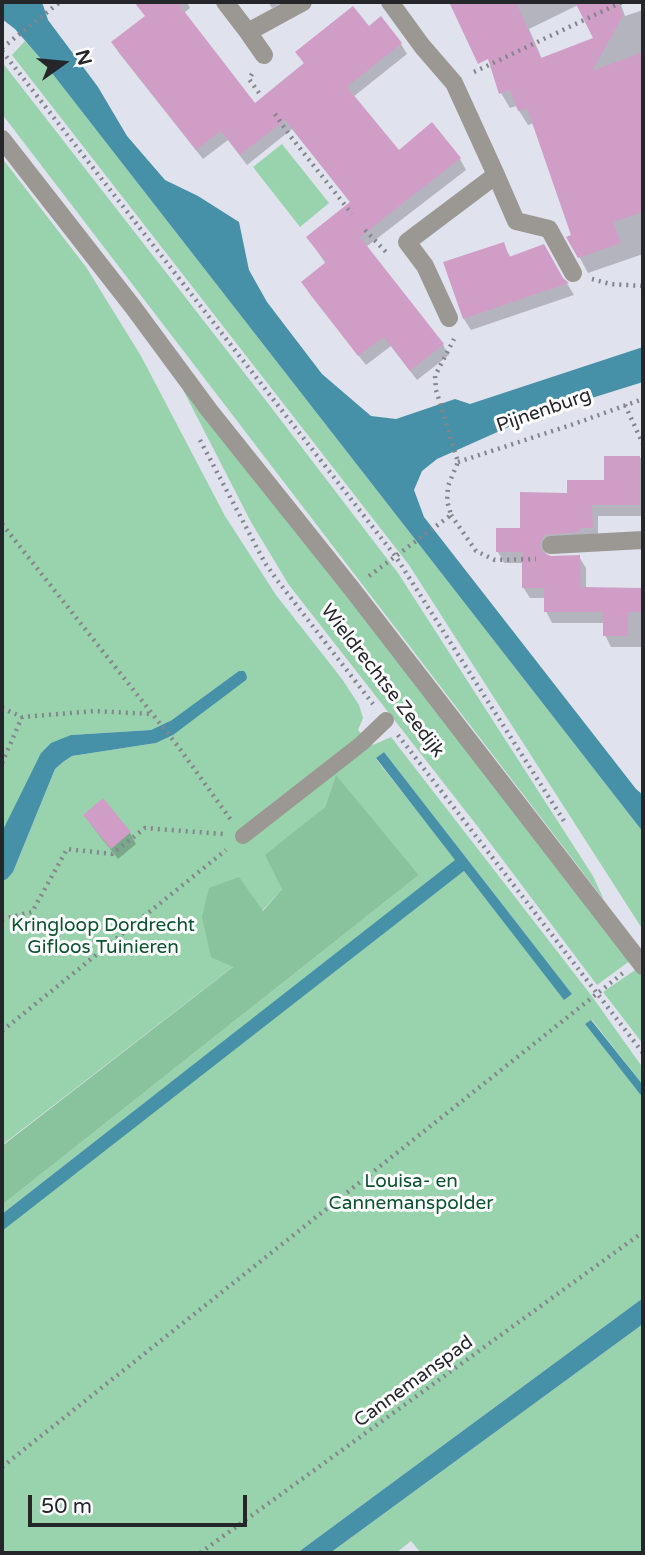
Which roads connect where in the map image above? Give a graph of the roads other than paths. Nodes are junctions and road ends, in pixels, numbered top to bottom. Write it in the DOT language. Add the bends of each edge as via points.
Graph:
graph roads {
  1 [pos="225,2"];
  2 [pos="303,2"];
  3 [pos="390,2"];
  4 [pos="248,32"];
  5 [pos="264,55"];
  6 [pos="2,139"];
  7 [pos="496,175"];
  8 [pos="573,274"];
  9 [pos="449,318"];
  10 [pos="643,540"];
  11 [pos="551,545"];
  12 [pos="386,720"];
  13 [pos="243,836"];
  14 [pos="643,966"];
  1 -- 4 [label="street"];
  2 -- 4 [label="street"];
  3 -- 7 [label="street" via="454,83"];
  4 -- 5 [label="street"];
  6 -- 14 [label="street, Wieldrechtse Zeedijk"];
  7 -- 8 [label="street" via="516,221 549,229"];
  7 -- 9 [label="street" via="407,242 425,266"];
  10 -- 11 [label="street"];
  12 -- 13 [label="lane"];
}
